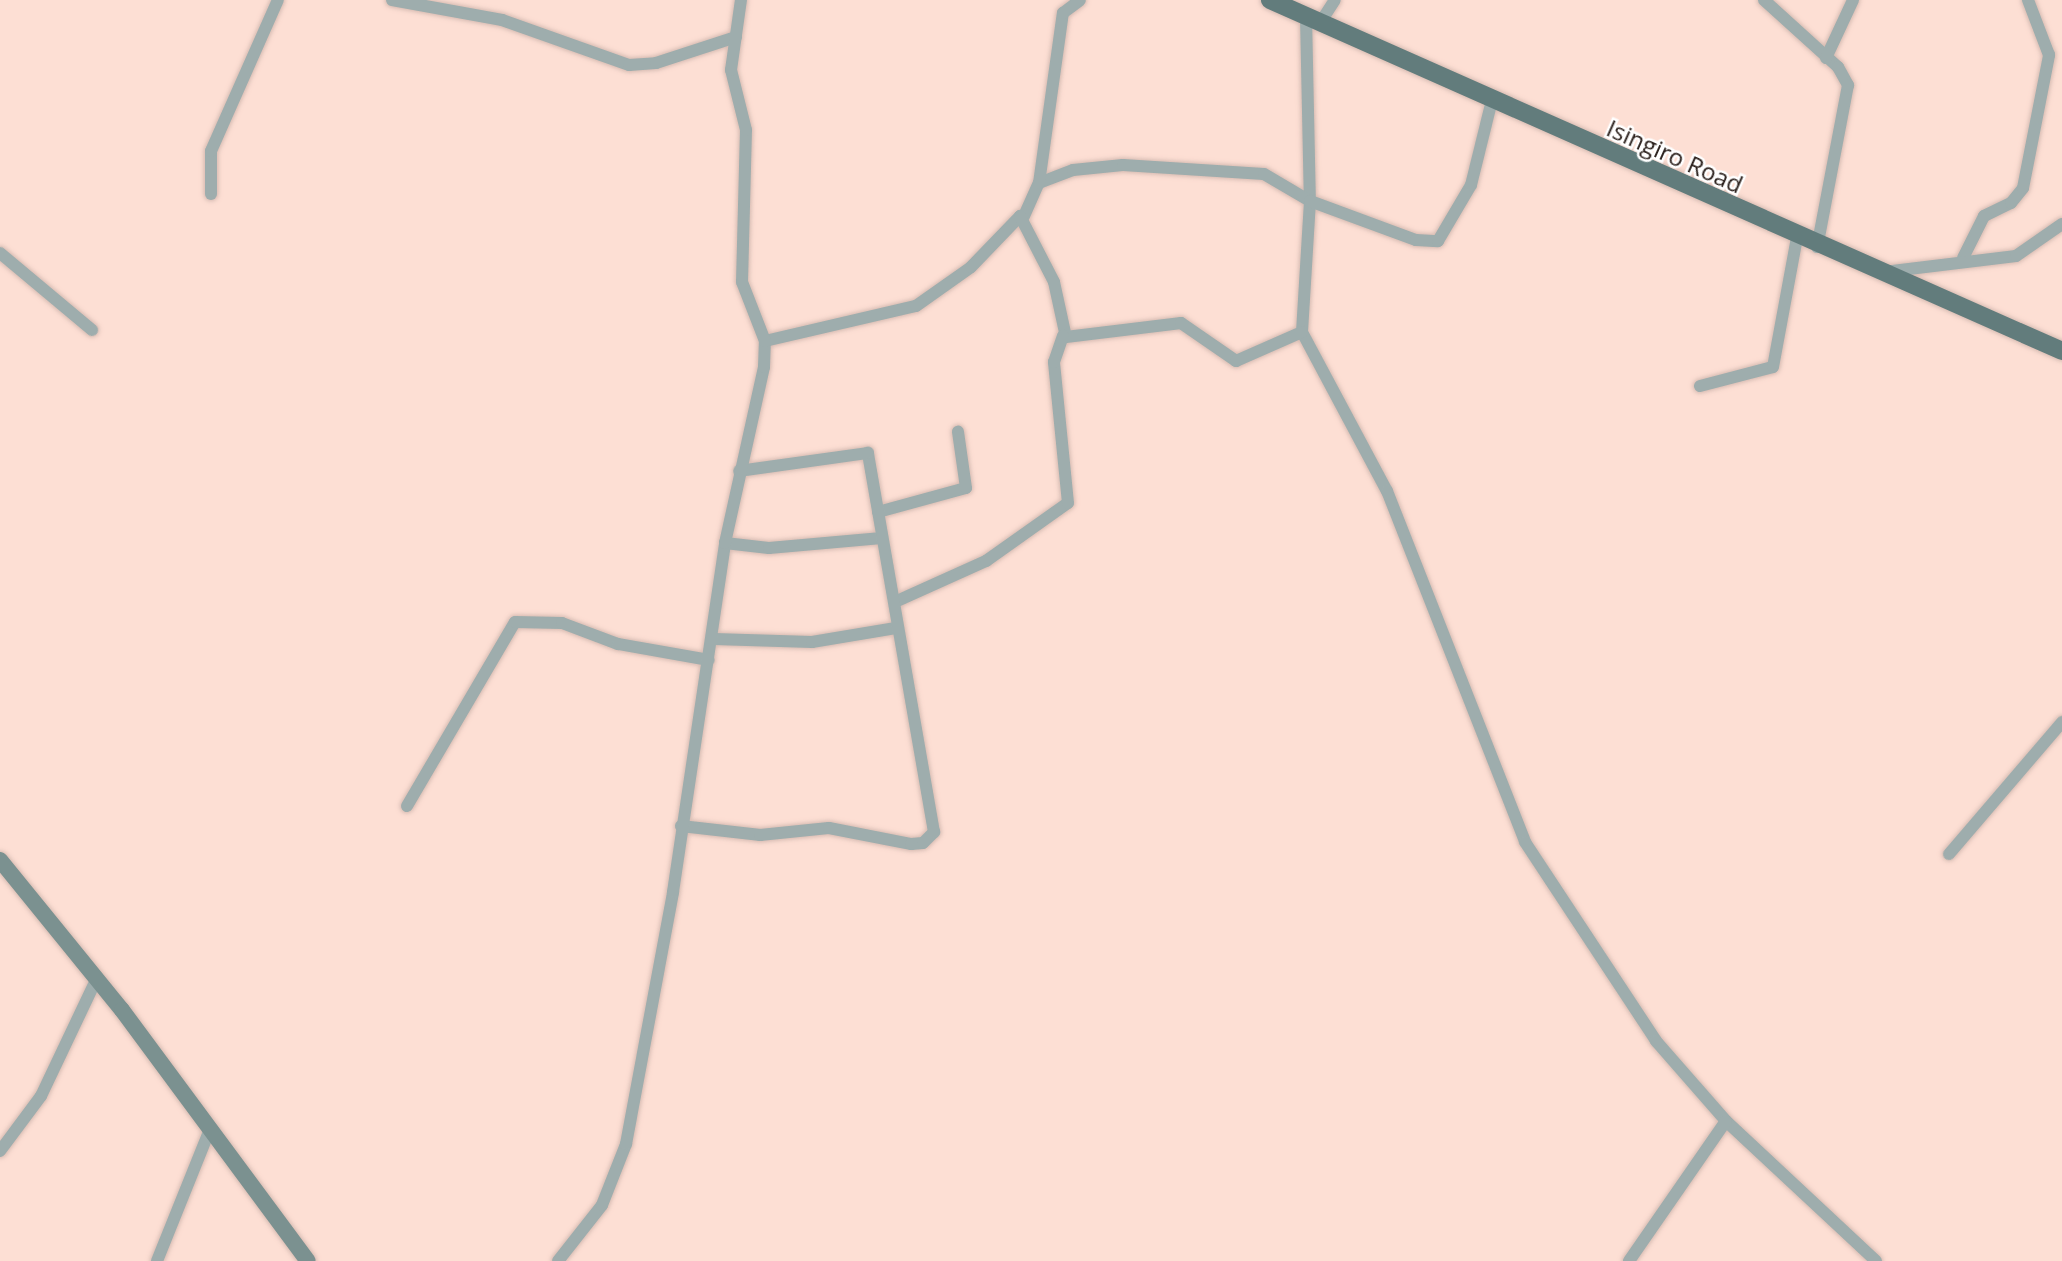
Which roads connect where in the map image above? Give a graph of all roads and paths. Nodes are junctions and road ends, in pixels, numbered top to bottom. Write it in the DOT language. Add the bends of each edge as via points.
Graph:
graph roads {
  1 [pos="278,0"];
  2 [pos="391,0"];
  3 [pos="741,0"];
  4 [pos="1080,0"];
  5 [pos="1270,0"];
  6 [pos="1335,0"];
  7 [pos="1764,0"];
  8 [pos="1853,0"];
  9 [pos="2028,0"];
  10 [pos="1313,19"];
  11 [pos="736,37"];
  12 [pos="1826,58"];
  13 [pos="1492,100"];
  14 [pos="1039,183"];
  15 [pos="211,194"];
  16 [pos="1310,201"];
  17 [pos="1024,216"];
  18 [pos="2062,224"];
  19 [pos="1797,237"];
  20 [pos="1817,247"];
  21 [pos="0,253"];
  22 [pos="1962,258"];
  23 [pos="1884,272"];
  24 [pos="92,330"];
  25 [pos="1302,332"];
  26 [pos="1063,336"];
  27 [pos="765,341"];
  28 [pos="2062,351"];
  29 [pos="1700,386"];
  30 [pos="958,432"];
  31 [pos="739,471"];
  32 [pos="878,512"];
  33 [pos="882,538"];
  34 [pos="725,543"];
  35 [pos="897,601"];
  36 [pos="896,628"];
  37 [pos="714,639"];
  38 [pos="709,660"];
  39 [pos="2062,722"];
  40 [pos="407,806"];
  41 [pos="681,827"];
  42 [pos="1949,854"];
  43 [pos="0,860"];
  44 [pos="97,978"];
  45 [pos="1726,1121"];
  46 [pos="211,1127"];
  47 [pos="0,1151"];
  48 [pos="157,1261"];
  49 [pos="308,1261"];
  50 [pos="558,1261"];
  51 [pos="1629,1261"];
  52 [pos="1876,1261"];
  1 -- 15 [label="street" via="211,151"];
  2 -- 11 [label="street" via="502,20 629,65 656,63"];
  3 -- 11 [label="street"];
  4 -- 14 [label="street" via="1063,13"];
  5 -- 10 [label="main road, Isingiro Road"];
  6 -- 10 [label="street"];
  7 -- 12 [label="street"];
  8 -- 12 [label="street"];
  9 -- 22 [label="street" via="2049,55 2023,188 2011,203 1984,216"];
  10 -- 13 [label="main road, Isingiro Road"];
  10 -- 16 [label="street"];
  11 -- 27 [label="street" via="731,70 746,130 742,282"];
  12 -- 20 [label="street" via="1845,76 1849,97"];
  13 -- 16 [label="street" via="1471,185 1438,241 1416,240"];
  13 -- 19 [label="main road, Isingiro Road"];
  14 -- 16 [label="street" via="1073,170 1175,166 1264,174"];
  14 -- 17 [label="street"];
  16 -- 25 [label="street"];
  17 -- 26 [label="street" via="1054,282"];
  17 -- 27 [label="street" via="971,267 916,306"];
  18 -- 22 [label="street" via="2016,256"];
  19 -- 20 [label="main road, Isingiro Road"];
  19 -- 29 [label="street" via="1773,367"];
  20 -- 23 [label="main road, Isingiro Road"];
  21 -- 24 [label="street"];
  22 -- 23 [label="street"];
  23 -- 28 [label="main road, Isingiro Road"];
  25 -- 26 [label="street" via="1236,361 1181,323"];
  25 -- 45 [label="street" via="1387,491 1525,842 1656,1041"];
  26 -- 35 [label="street" via="1054,362 1068,503 986,561"];
  27 -- 31 [label="street" via="758,404"];
  30 -- 32 [label="street" via="966,488"];
  31 -- 32 [label="street" via="866,451"];
  31 -- 34 [label="street"];
  32 -- 33 [label="street"];
  33 -- 34 [label="street" via="781,547"];
  33 -- 35 [label="street"];
  34 -- 37 [label="street"];
  35 -- 36 [label="street"];
  36 -- 37 [label="street" via="812,642"];
  36 -- 41 [label="street" via="930,785 931,839 911,844 829,828 760,835"];
  37 -- 38 [label="street"];
  38 -- 40 [label="street" via="618,644 562,623 516,622"];
  38 -- 41 [label="street"];
  39 -- 42 [label="street"];
  41 -- 50 [label="street" via="623,1155 602,1205"];
  43 -- 44 [label="main road"];
  44 -- 46 [label="main road"];
  44 -- 47 [label="street" via="41,1096"];
  45 -- 51 [label="street"];
  45 -- 52 [label="street"];
  46 -- 48 [label="street"];
  46 -- 49 [label="main road"];
}
